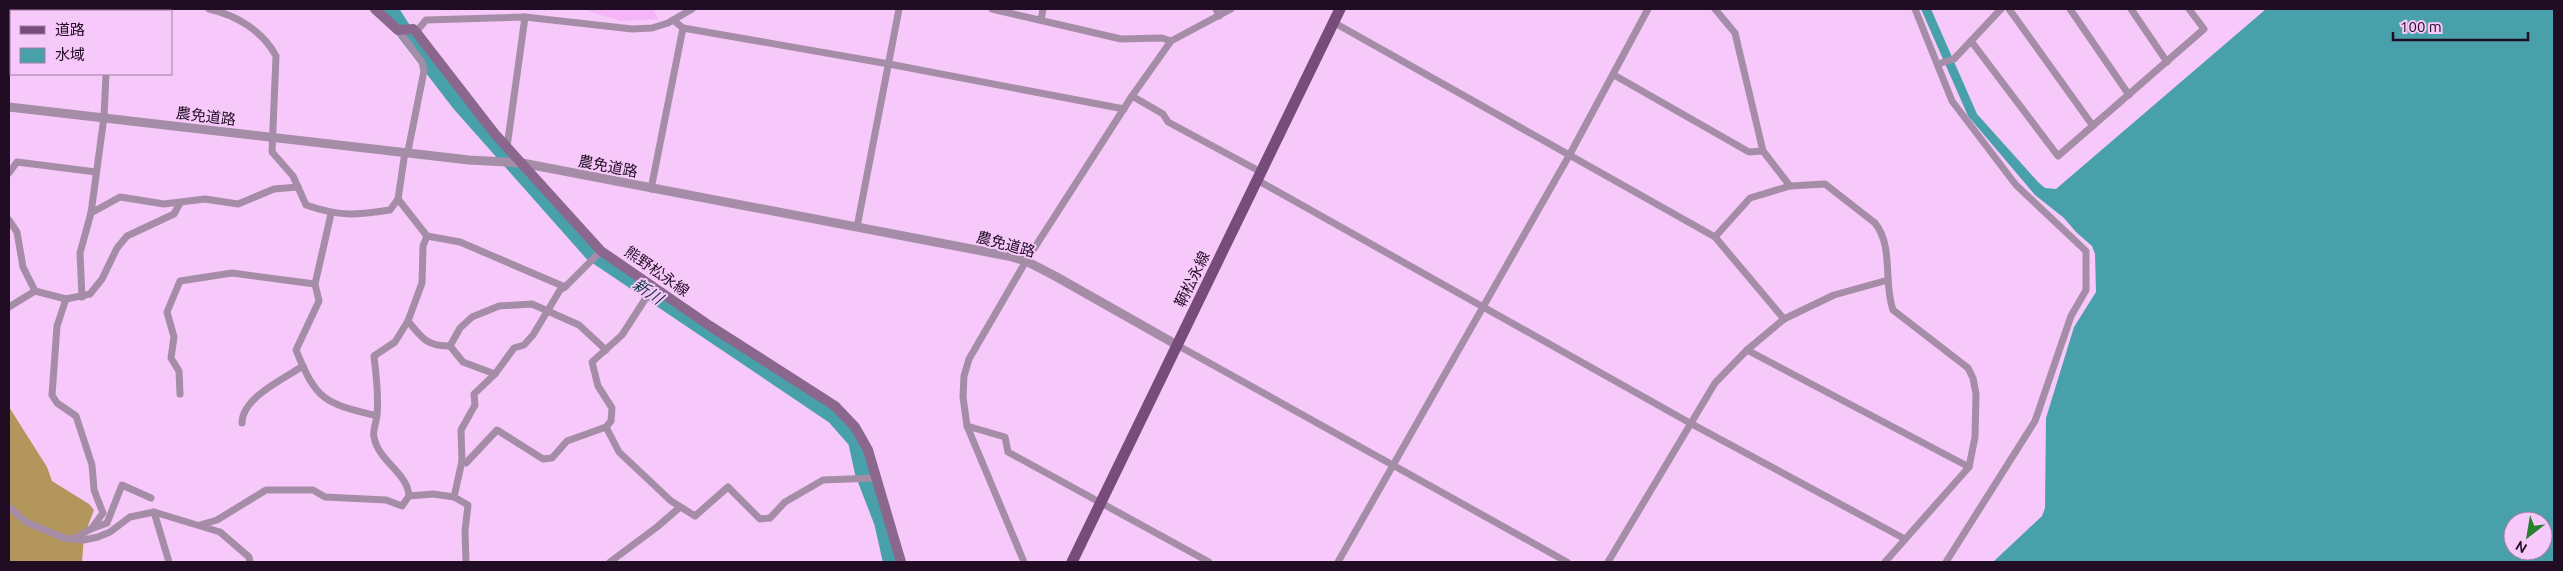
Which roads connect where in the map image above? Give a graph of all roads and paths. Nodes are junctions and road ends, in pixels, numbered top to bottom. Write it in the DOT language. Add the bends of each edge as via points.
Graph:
graph roads {
  1 [pos="210,9"];
  2 [pos="375,9"];
  3 [pos="692,9"];
  4 [pos="899,9"];
  5 [pos="992,9"];
  6 [pos="1043,9"];
  7 [pos="1231,9"];
  8 [pos="1340,9"];
  9 [pos="1648,9"];
  10 [pos="1715,9"];
  11 [pos="1915,9"];
  12 [pos="2001,9"];
  13 [pos="2008,9"];
  14 [pos="2070,9"];
  15 [pos="2131,9"];
  16 [pos="2189,9"];
  17 [pos="1218,13"];
  18 [pos="524,17"];
  19 [pos="673,20"];
  20 [pos="1041,20"];
  21 [pos="1334,22"];
  22 [pos="682,28"];
  23 [pos="406,30"];
  24 [pos="1971,41"];
  25 [pos="1171,42"];
  26 [pos="2167,62"];
  27 [pos="1941,63"];
  28 [pos="889,64"];
  29 [pos="106,75"];
  30 [pos="1614,75"];
  31 [pos="2129,95"];
  32 [pos="1132,96"];
  33 [pos="9,107"];
  34 [pos="1124,109"];
  35 [pos="104,117"];
  36 [pos="2093,126"];
  37 [pos="272,138"];
  38 [pos="507,147"];
  39 [pos="406,151"];
  40 [pos="1764,151"];
  41 [pos="1570,154"];
  42 [pos="519,163"];
  43 [pos="96,172"];
  44 [pos="9,173"];
  45 [pos="1259,176"];
  46 [pos="1790,186"];
  47 [pos="298,188"];
  48 [pos="651,189"];
  49 [pos="398,199"];
  50 [pos="180,203"];
  51 [pos="90,213"];
  52 [pos="331,214"];
  53 [pos="9,220"];
  54 [pos="857,227"];
  55 [pos="427,236"];
  56 [pos="1715,237"];
  57 [pos="600,253"];
  58 [pos="1026,261"];
  59 [pos="1888,280"];
  60 [pos="315,284"];
  61 [pos="565,287"];
  62 [pos="653,287"];
  63 [pos="35,291"];
  64 [pos="82,297"];
  65 [pos="66,299"];
  66 [pos="9,307"];
  67 [pos="1484,307"];
  68 [pos="548,310"];
  69 [pos="1784,319"];
  70 [pos="408,321"];
  71 [pos="1177,345"];
  72 [pos="450,346"];
  73 [pos="606,350"];
  74 [pos="1747,350"];
  75 [pos="302,366"];
  76 [pos="495,374"];
  77 [pos="180,394"];
  78 [pos="377,416"];
  79 [pos="242,423"];
  80 [pos="1690,423"];
  81 [pos="967,426"];
  82 [pos="606,427"];
  83 [pos="462,461"];
  84 [pos="1393,464"];
  85 [pos="1969,467"];
  86 [pos="876,478"];
  87 [pos="409,496"];
  88 [pos="454,497"];
  89 [pos="151,498"];
  90 [pos="1100,504"];
  91 [pos="680,507"];
  92 [pos="9,508"];
  93 [pos="154,512"];
  94 [pos="199,525"];
  95 [pos="91,529"];
  96 [pos="73,538"];
  97 [pos="1906,539"];
  98 [pos="169,562"];
  99 [pos="250,562"];
  100 [pos="466,562"];
  101 [pos="610,562"];
  102 [pos="901,562"];
  103 [pos="1024,562"];
  104 [pos="1072,562"];
  105 [pos="1208,562"];
  106 [pos="1338,562"];
  107 [pos="1566,562"];
  108 [pos="1608,562"];
  109 [pos="1885,562"];
  110 [pos="1946,562"];
  1 -- 37 [label="street" via="229,14 256,31 276,56"];
  2 -- 23 [label="main road, 熊野松永線"];
  3 -- 19 [label="street"];
  4 -- 28 [label="street"];
  5 -- 20 [label="street"];
  6 -- 20 [label="street"];
  7 -- 17 [label="street"];
  8 -- 21 [label="main road, 鞆松永線"];
  9 -- 30 [label="street"];
  10 -- 40 [label="street" via="1735,33"];
  11 -- 27 [label="street"];
  12 -- 24 [label="street"];
  13 -- 36 [label="street"];
  14 -- 31 [label="street"];
  15 -- 26 [label="street"];
  16 -- 26 [label="street" via="2204,29"];
  17 -- 25 [label="street"];
  18 -- 19 [label="street" via="632,29 652,28"];
  18 -- 23 [label="street" via="426,20"];
  18 -- 38 [label="street"];
  19 -- 22 [label="street"];
  20 -- 25 [label="street" via="1121,39 1162,38"];
  21 -- 41 [label="street"];
  21 -- 45 [label="main road, 鞆松永線"];
  22 -- 28 [label="street"];
  22 -- 48 [label="street"];
  23 -- 38 [label="main road, 熊野松永線"];
  23 -- 39 [label="street" via="424,71"];
  24 -- 27 [label="street" via="1954,59"];
  24 -- 36 [label="street" via="2058,156"];
  25 -- 32 [label="street"];
  26 -- 31 [label="street"];
  27 -- 110 [label="street" via="1952,101 1995,159 2016,185 2086,251 2086,290 2072,316 2035,421"];
  28 -- 34 [label="street"];
  28 -- 54 [label="street"];
  29 -- 35 [label="street"];
  30 -- 40 [label="street" via="1750,152"];
  30 -- 41 [label="street"];
  31 -- 36 [label="street"];
  32 -- 34 [label="street"];
  32 -- 45 [label="street" via="1163,114 1168,122"];
  33 -- 35 [label="street, 農免道路"];
  34 -- 58 [label="street"];
  35 -- 37 [label="street, 農免道路"];
  35 -- 43 [label="street"];
  37 -- 39 [label="street, 農免道路"];
  37 -- 47 [label="street" via="272,152 293,176"];
  38 -- 42 [label="main road, 熊野松永線"];
  39 -- 42 [label="street, 農免道路"];
  39 -- 49 [label="street"];
  40 -- 46 [label="street"];
  41 -- 56 [label="street"];
  41 -- 67 [label="street"];
  42 -- 48 [label="street, 農免道路"];
  42 -- 57 [label="main road, 熊野松永線"];
  43 -- 44 [label="street" via="17,162"];
  43 -- 51 [label="street"];
  45 -- 67 [label="street"];
  45 -- 71 [label="main road, 鞆松永線"];
  46 -- 56 [label="street" via="1750,198"];
  46 -- 59 [label="street" via="1825,184 1875,223 1886,249"];
  47 -- 50 [label="street" via="274,188 238,204 204,199"];
  47 -- 52 [label="street" via="306,205"];
  48 -- 54 [label="street, 農免道路"];
  49 -- 52 [label="street" via="390,210 356,215"];
  49 -- 55 [label="street"];
  50 -- 51 [label="street" via="164,204 120,197"];
  50 -- 64 [label="street" via="174,214 127,236 110,258 102,279 90,294"];
  51 -- 64 [label="street" via="80,254"];
  52 -- 60 [label="street"];
  53 -- 63 [label="street" via="17,232 23,267"];
  54 -- 58 [label="street, 農免道路"];
  55 -- 61 [label="street" via="460,242"];
  55 -- 70 [label="street" via="423,246 422,283"];
  56 -- 69 [label="street"];
  57 -- 61 [label="street"];
  57 -- 62 [label="main road, 熊野松永線"];
  58 -- 71 [label="street, 農免道路"];
  58 -- 81 [label="street" via="969,359 963,397"];
  59 -- 69 [label="street" via="1834,295"];
  59 -- 85 [label="street" via="1892,310 1968,368 1973,378 1975,437"];
  60 -- 75 [label="street" via="319,301 296,350"];
  60 -- 77 [label="street" via="232,274 180,281 167,312 174,337 171,358 179,371"];
  61 -- 68 [label="street"];
  62 -- 73 [label="street" via="622,335"];
  62 -- 86 [label="main road, 熊野松永線" via="834,406 855,426 868,450"];
  63 -- 65 [label="street"];
  63 -- 66 [label="street"];
  64 -- 65 [label="street"];
  65 -- 95 [label="street" via="58,326 52,395 57,403 76,416 92,464 94,490 104,513"];
  67 -- 80 [label="street"];
  67 -- 84 [label="street"];
  68 -- 72 [label="street" via="532,304 500,306 472,317 460,328"];
  68 -- 73 [label="street" via="579,325"];
  68 -- 76 [label="street" via="534,335 524,345 514,348"];
  69 -- 74 [label="street"];
  70 -- 72 [label="street" via="423,340 435,346"];
  70 -- 78 [label="street" via="394,342 374,356"];
  71 -- 84 [label="street"];
  71 -- 90 [label="main road, 鞆松永線"];
  72 -- 76 [label="street" via="463,362"];
  73 -- 82 [label="street" via="592,362 598,386 612,408 611,421"];
  74 -- 80 [label="street" via="1714,383"];
  74 -- 85 [label="street"];
  75 -- 78 [label="street" via="321,397 336,406"];
  75 -- 79 [label="street" via="249,402"];
  76 -- 83 [label="street" via="474,394 475,406 462,430"];
  78 -- 87 [label="street" via="373,437 383,458 409,486"];
  80 -- 97 [label="street"];
  80 -- 108 [label="street"];
  81 -- 90 [label="street" via="1005,437 1008,452"];
  81 -- 103 [label="street"];
  82 -- 83 [label="street" via="567,441 552,458 543,459 497,430 466,464"];
  82 -- 91 [label="street" via="619,452"];
  83 -- 88 [label="street"];
  84 -- 106 [label="street"];
  84 -- 107 [label="street"];
  85 -- 97 [label="street"];
  86 -- 91 [label="street" via="823,480 785,502 770,518 755,516 728,487 695,516"];
  86 -- 102 [label="main road, 熊野松永線"];
  87 -- 88 [label="street" via="433,494"];
  87 -- 94 [label="street" via="402,506 386,500 325,497 313,490 266,490 217,520"];
  88 -- 100 [label="street" via="468,505"];
  89 -- 95 [label="street" via="122,485 107,523"];
  90 -- 104 [label="main road, 鞆松永線"];
  90 -- 105 [label="street"];
  91 -- 101 [label="street"];
  92 -- 96 [label="street" via="26,522 64,538"];
  93 -- 94 [label="street"];
  93 -- 96 [label="street" via="130,517 98,537"];
  93 -- 98 [label="street"];
  94 -- 99 [label="street" via="220,532 249,557"];
  95 -- 96 [label="street"];
  97 -- 109 [label="street"];
}
